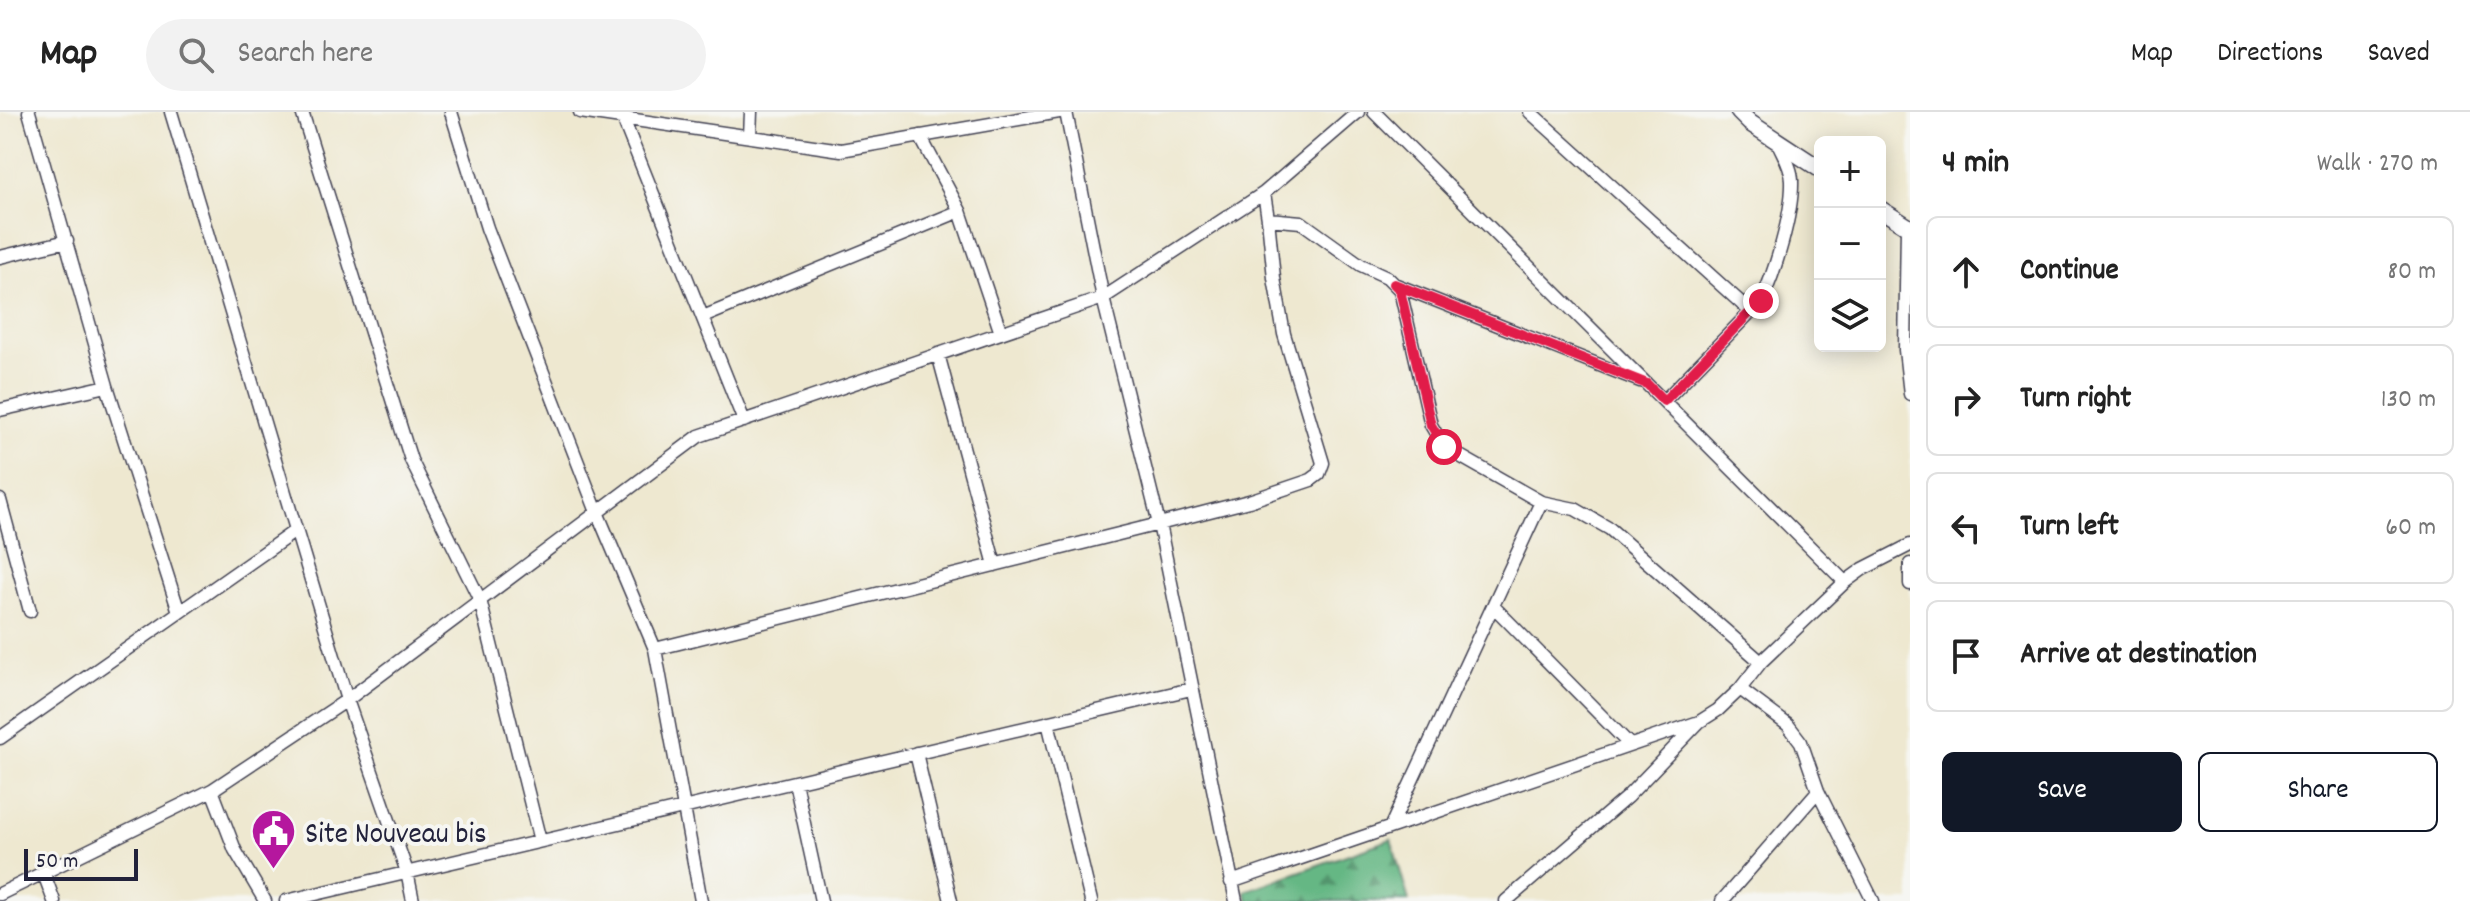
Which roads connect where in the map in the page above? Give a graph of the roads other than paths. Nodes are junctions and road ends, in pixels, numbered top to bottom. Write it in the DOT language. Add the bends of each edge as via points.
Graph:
graph roads {
  1 [pos="29,112"];
  2 [pos="171,112"];
  3 [pos="302,112"];
  4 [pos="451,112"];
  5 [pos="580,112"];
  6 [pos="751,112"];
  7 [pos="1059,112"];
  8 [pos="1066,112"];
  9 [pos="1358,112"];
  10 [pos="1374,112"];
  11 [pos="1530,112"];
  12 [pos="1739,112"];
  13 [pos="623,119"];
  14 [pos="750,136"];
  15 [pos="920,136"];
  16 [pos="1777,140"];
  17 [pos="1814,165"];
  18 [pos="1264,193"];
  19 [pos="960,211"];
  20 [pos="1886,213"];
  21 [pos="1268,219"];
  22 [pos="1908,227"];
  23 [pos="67,241"];
  24 [pos="0,257"];
  25 [pos="1394,284"];
  26 [pos="1103,298"];
  27 [pos="1751,312"];
  28 [pos="703,317"];
  29 [pos="1001,333"];
  30 [pos="938,354"];
  31 [pos="1647,384"];
  32 [pos="107,386"];
  33 [pos="1910,394"];
  34 [pos="1664,401"];
  35 [pos="0,410"];
  36 [pos="744,421"];
  37 [pos="0,500"];
  38 [pos="1541,502"];
  39 [pos="597,512"];
  40 [pos="1159,524"];
  41 [pos="295,531"];
  42 [pos="1910,545"];
  43 [pos="1910,564"];
  44 [pos="995,565"];
  45 [pos="1845,582"];
  46 [pos="1910,584"];
  47 [pos="480,600"];
  48 [pos="1493,606"];
  49 [pos="30,611"];
  50 [pos="179,612"];
  51 [pos="655,649"];
  52 [pos="1761,662"];
  53 [pos="1191,689"];
  54 [pos="1740,689"];
  55 [pos="347,700"];
  56 [pos="1048,722"];
  57 [pos="1699,722"];
  58 [pos="0,738"];
  59 [pos="1630,745"];
  60 [pos="916,753"];
  61 [pos="795,782"];
  62 [pos="212,790"];
  63 [pos="1818,791"];
  64 [pos="684,808"];
  65 [pos="1391,826"];
  66 [pos="540,841"];
  67 [pos="407,872"];
  68 [pos="44,874"];
  69 [pos="1231,882"];
  70 [pos="0,894"];
  71 [pos="54,901"];
  72 [pos="265,901"];
  73 [pos="286,901"];
  74 [pos="413,901"];
  75 [pos="701,901"];
  76 [pos="821,901"];
  77 [pos="951,901"];
  78 [pos="1091,901"];
  79 [pos="1236,901"];
  80 [pos="1506,901"];
  81 [pos="1722,901"];
  82 [pos="1873,901"];
  1 -- 23 [label="street"];
  2 -- 41 [label="street"];
  3 -- 47 [label="street" via="411,460"];
  4 -- 39 [label="street" via="487,228"];
  5 -- 13 [label="street"];
  6 -- 14 [label="street"];
  7 -- 15 [label="street"];
  8 -- 26 [label="street"];
  9 -- 18 [label="street"];
  10 -- 31 [label="street"];
  11 -- 27 [label="street"];
  12 -- 16 [label="street"];
  13 -- 14 [label="street"];
  13 -- 28 [label="street"];
  14 -- 15 [label="street" via="841,150"];
  15 -- 19 [label="street"];
  16 -- 17 [label="street"];
  16 -- 27 [label="street" via="1792,178 1791,199 1772,280"];
  18 -- 21 [label="street"];
  18 -- 26 [label="street"];
  19 -- 28 [label="street"];
  19 -- 29 [label="street"];
  20 -- 22 [label="street"];
  21 -- 25 [label="street" via="1301,222"];
  21 -- 40 [label="street" via="1284,334 1323,463 1311,480"];
  22 -- 33 [label="street" via="1905,350"];
  23 -- 24 [label="street"];
  23 -- 32 [label="street"];
  25 -- 31 [label="street"];
  25 -- 38 [label="street" via="1400,290 1431,425 1444,447"];
  26 -- 29 [label="street"];
  26 -- 40 [label="street"];
  27 -- 34 [label="street"];
  28 -- 36 [label="street"];
  29 -- 30 [label="street"];
  30 -- 36 [label="street"];
  30 -- 44 [label="street"];
  31 -- 34 [label="street"];
  32 -- 35 [label="street"];
  32 -- 50 [label="street"];
  34 -- 45 [label="street"];
  36 -- 39 [label="street" via="699,436"];
  37 -- 49 [label="street"];
  38 -- 48 [label="street"];
  38 -- 52 [label="street" via="1575,509 1610,529"];
  39 -- 47 [label="street"];
  39 -- 51 [label="street"];
  40 -- 44 [label="street"];
  40 -- 53 [label="street"];
  41 -- 50 [label="street"];
  41 -- 55 [label="street"];
  42 -- 45 [label="street"];
  43 -- 46 [label="street"];
  44 -- 51 [label="street"];
  45 -- 52 [label="street"];
  47 -- 55 [label="street"];
  47 -- 66 [label="street"];
  48 -- 59 [label="street"];
  48 -- 65 [label="street"];
  50 -- 58 [label="street"];
  51 -- 64 [label="street"];
  52 -- 54 [label="street"];
  53 -- 56 [label="street"];
  53 -- 69 [label="street"];
  54 -- 57 [label="street"];
  54 -- 63 [label="street" via="1788,725 1801,742"];
  55 -- 62 [label="street"];
  55 -- 67 [label="street"];
  56 -- 60 [label="street"];
  56 -- 78 [label="street"];
  57 -- 59 [label="street"];
  57 -- 80 [label="street" via="1627,797"];
  59 -- 65 [label="street"];
  60 -- 61 [label="street"];
  60 -- 77 [label="street"];
  61 -- 64 [label="street"];
  61 -- 76 [label="street"];
  62 -- 68 [label="street"];
  62 -- 72 [label="street" via="235,850"];
  63 -- 81 [label="street"];
  63 -- 82 [label="street"];
  64 -- 66 [label="street"];
  64 -- 75 [label="street"];
  65 -- 69 [label="street"];
  66 -- 67 [label="street"];
  67 -- 73 [label="street"];
  67 -- 74 [label="street"];
  68 -- 70 [label="street"];
  68 -- 71 [label="street"];
  69 -- 79 [label="street"];
}
